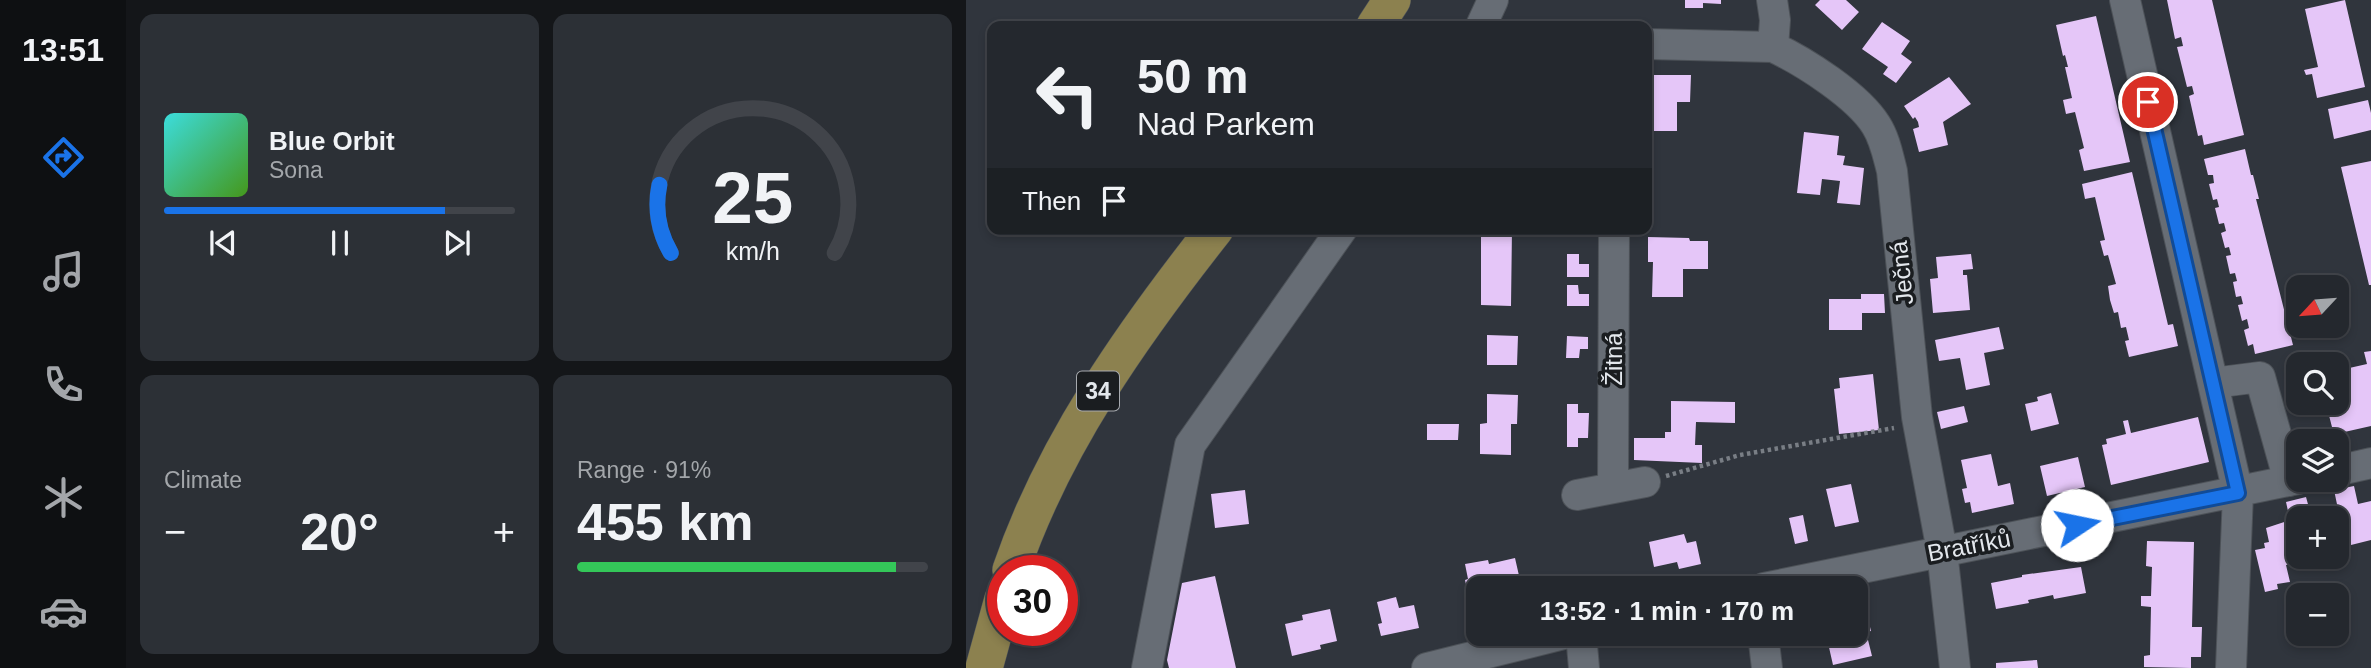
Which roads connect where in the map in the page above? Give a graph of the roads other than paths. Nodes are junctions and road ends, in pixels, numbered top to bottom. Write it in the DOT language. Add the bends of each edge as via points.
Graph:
graph roads {
  1 [pos="1392,0"];
  2 [pos="1493,0"];
  3 [pos="1772,0"];
  4 [pos="2125,0"];
  5 [pos="1378,21"];
  6 [pos="1483,21"];
  7 [pos="1652,44"];
  8 [pos="1773,47"];
  9 [pos="1210,235"];
  10 [pos="1338,235"];
  11 [pos="1614,235"];
  12 [pos="2213,383"];
  13 [pos="2286,458"];
  14 [pos="2371,463"];
  15 [pos="2349,468"];
  16 [pos="1645,482"];
  17 [pos="2286,482"];
  18 [pos="1613,488"];
  19 [pos="2238,493"];
  20 [pos="1577,495"];
  21 [pos="1942,551"];
  22 [pos="1016,555"];
  23 [pos="1822,576"];
  24 [pos="990,646"];
  25 [pos="1516,646"];
  26 [pos="1582,646"];
  27 [pos="1764,646"];
  28 [pos="984,668"];
  29 [pos="1147,668"];
  30 [pos="1427,668"];
  31 [pos="1584,668"];
  32 [pos="1767,668"];
  33 [pos="1955,668"];
  34 [pos="2231,668"];
  1 -- 5 [label="main road"];
  2 -- 6 [label="street"];
  3 -- 8 [label="street"];
  4 -- 12 [label="street"];
  7 -- 8 [label="street, Ječná"];
  8 -- 21 [label="street, Ječná" via="1815,71 1865,111 1887,149 1918,424"];
  9 -- 22 [label="main road, 34" via="1101,386 1047,482"];
  10 -- 29 [label="street" via="1190,445"];
  11 -- 18 [label="street, Žitná"];
  12 -- 13 [label="street" via="2260,377"];
  12 -- 19 [label="street"];
  14 -- 15 [label="street"];
  16 -- 18 [label="street"];
  17 -- 19 [label="street, Bratříků"];
  18 -- 20 [label="street"];
  19 -- 21 [label="street, Bratříků"];
  19 -- 34 [label="street"];
  21 -- 23 [label="street, Bratříků"];
  21 -- 33 [label="street, Ječná"];
  24 -- 28 [label="main road"];
  25 -- 30 [label="street"];
  26 -- 31 [label="street"];
  27 -- 32 [label="street"];
}
